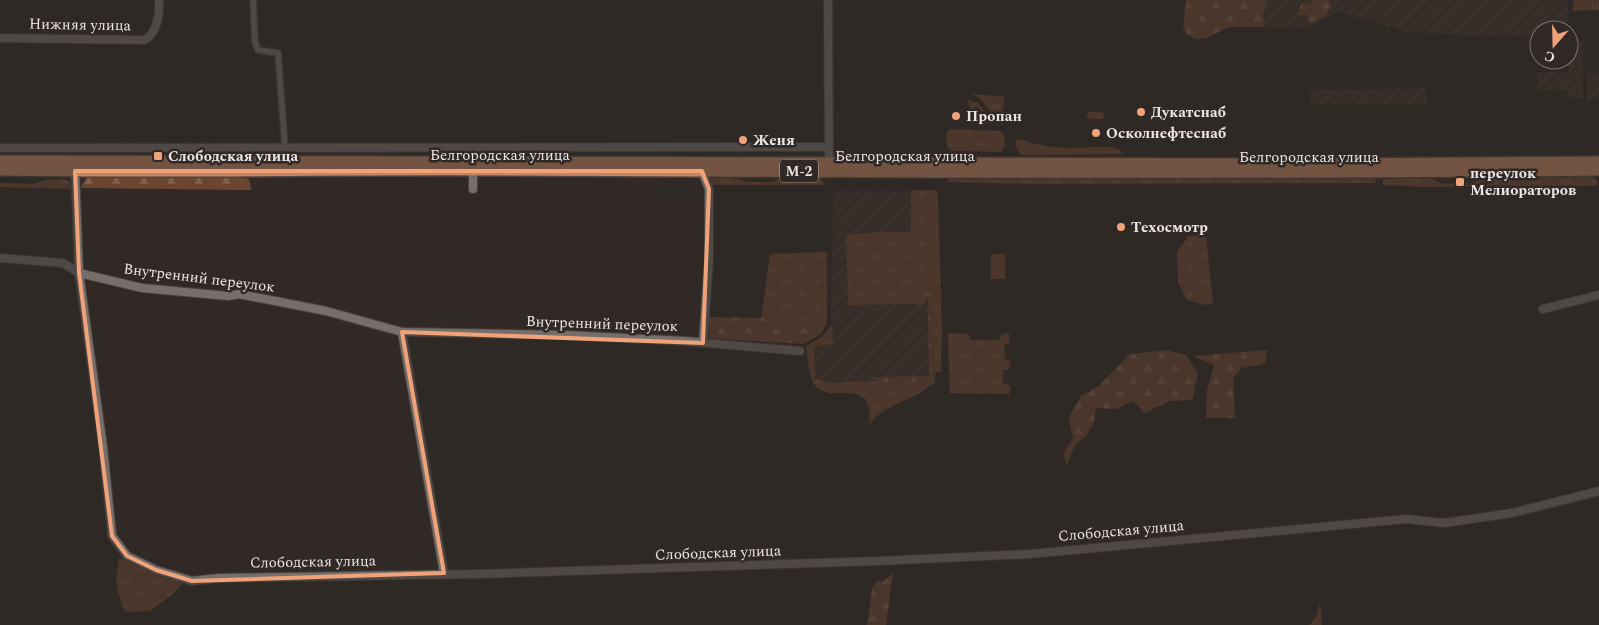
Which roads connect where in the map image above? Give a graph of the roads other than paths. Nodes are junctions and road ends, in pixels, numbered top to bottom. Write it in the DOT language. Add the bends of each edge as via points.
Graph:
graph roads {
  1 [pos="159,0"];
  2 [pos="253,0"];
  3 [pos="828,0"];
  4 [pos="0,38"];
  5 [pos="285,147"];
  6 [pos="472,147"];
  7 [pos="829,147"];
  8 [pos="0,148"];
  9 [pos="85,149"];
  10 [pos="0,161"];
  11 [pos="85,162"];
  12 [pos="829,162"];
  13 [pos="1599,162"];
  14 [pos="472,166"];
  15 [pos="0,170"];
  16 [pos="1599,170"];
  17 [pos="75,171"];
  18 [pos="702,172"];
  19 [pos="473,189"];
  20 [pos="0,258"];
  21 [pos="79,273"];
  22 [pos="1599,295"];
  23 [pos="1543,309"];
  24 [pos="402,332"];
  25 [pos="703,343"];
  26 [pos="800,351"];
  27 [pos="1599,492"];
  28 [pos="444,573"];
  1 -- 4 [label="street, Нижняя улица" via="154,31 144,40"];
  2 -- 5 [label="street" via="258,50 278,53"];
  3 -- 7 [label="street"];
  5 -- 6 [label="street"];
  5 -- 9 [label="street"];
  6 -- 7 [label="street"];
  6 -- 14 [label="street"];
  7 -- 12 [label="street"];
  8 -- 9 [label="street"];
  9 -- 11 [label="street"];
  10 -- 11 [label="main road, Белгородская улица / М-2"];
  11 -- 14 [label="main road, Белгородская улица / М-2"];
  12 -- 13 [label="main road, Белгородская улица / М-2"];
  12 -- 14 [label="main road, Белгородская улица / М-2"];
  14 -- 17 [label="main road, Белгородская улица / М-2"];
  14 -- 18 [label="main road, Белгородская улица / М-2"];
  14 -- 19 [label="street"];
  15 -- 17 [label="main road, Белгородская улица / М-2"];
  16 -- 18 [label="main road, Белгородская улица / М-2" via="1377,173"];
  17 -- 21 [label="street, Слободская улица"];
  18 -- 25 [label="street" via="709,189 709,260"];
  20 -- 21 [label="street" via="63,264"];
  21 -- 24 [label="street, Внутренний переулок" via="142,288 228,296 238,294 326,311"];
  21 -- 28 [label="street, Слободская улица" via="112,536 128,556 156,570 192,581"];
  22 -- 23 [label="street"];
  24 -- 25 [label="street, Внутренний переулок" via="565,335"];
  24 -- 28 [label="street"];
  25 -- 26 [label="street, Внутренний переулок"];
  27 -- 28 [label="street, Слободская улица" via="1512,513 1444,523 1406,519 1030,554"];
}
